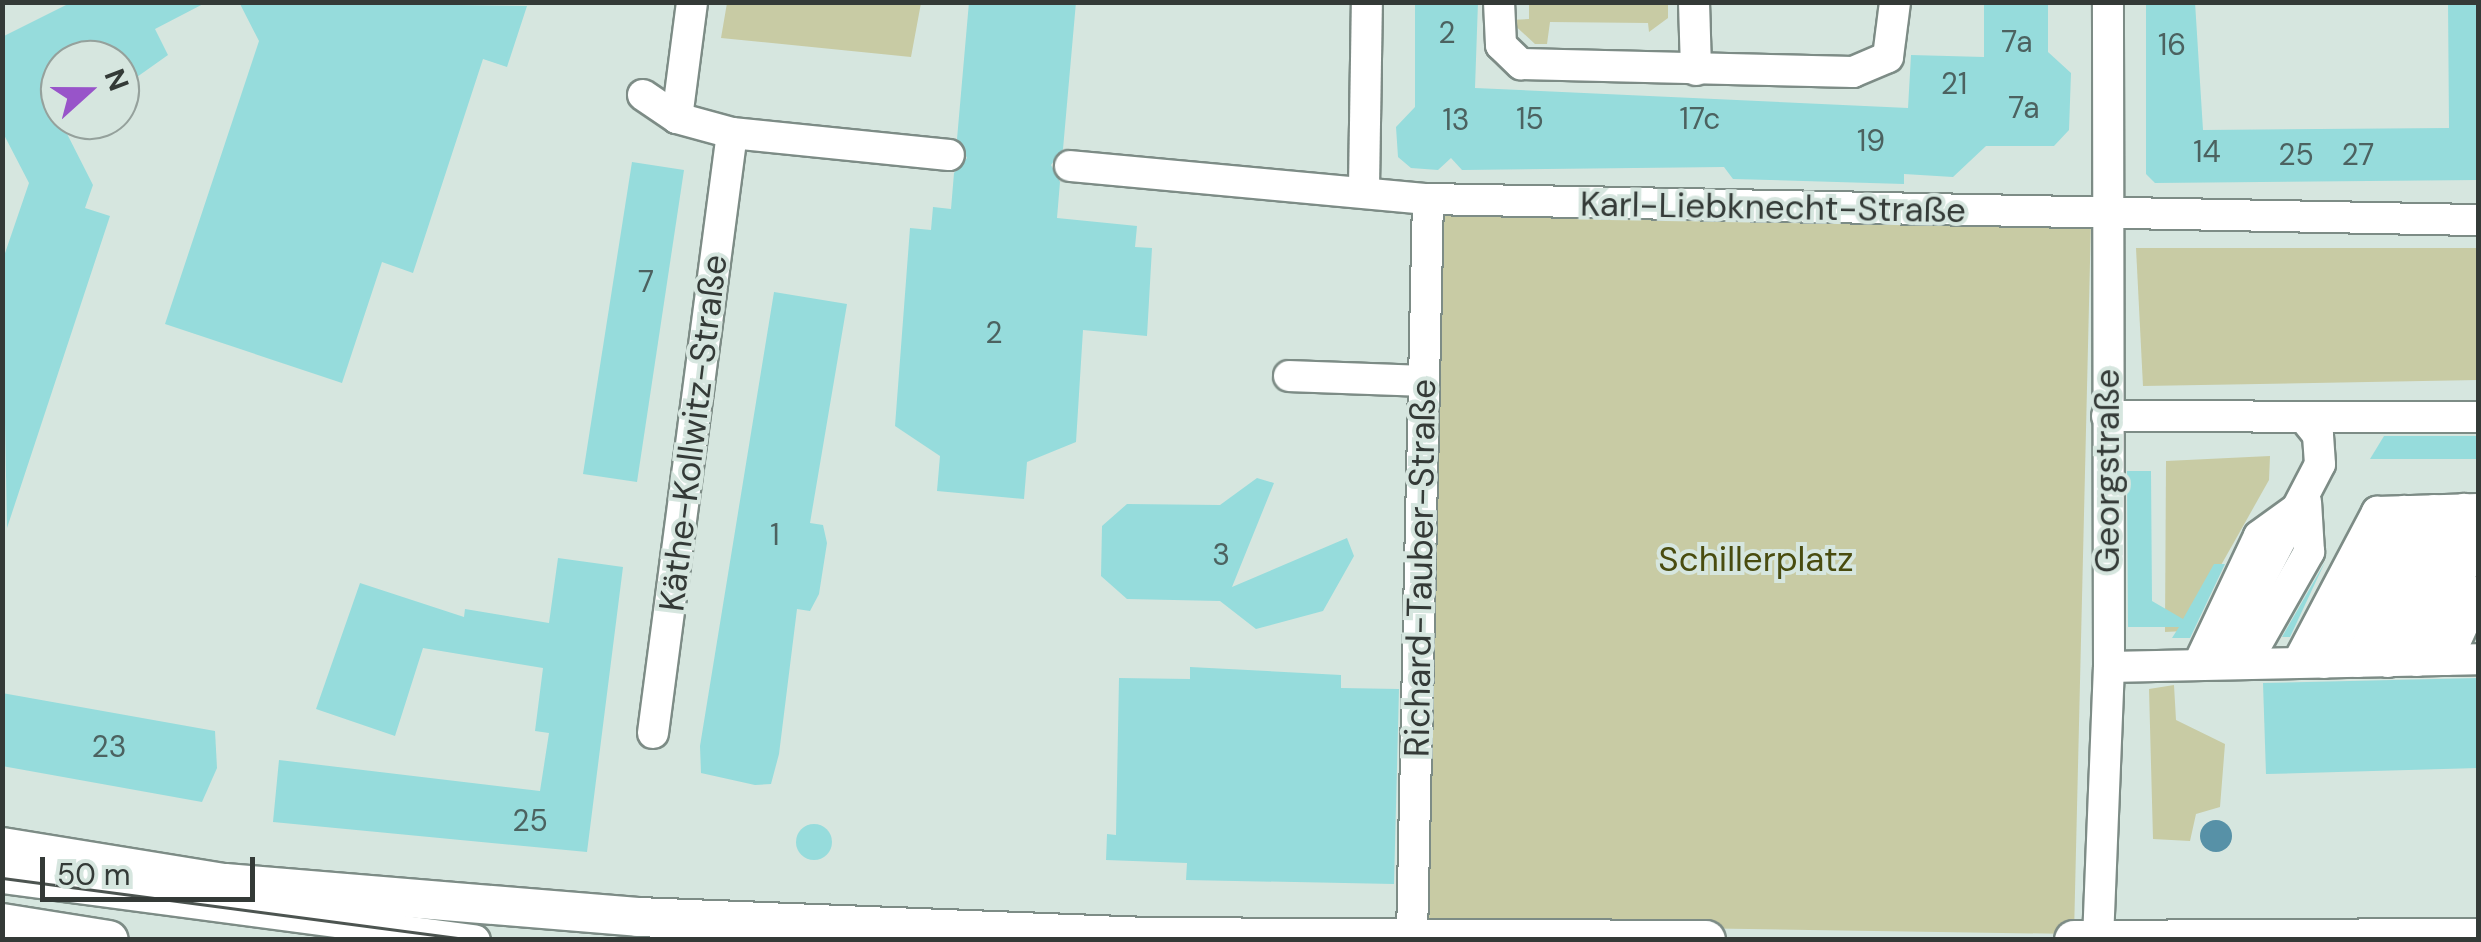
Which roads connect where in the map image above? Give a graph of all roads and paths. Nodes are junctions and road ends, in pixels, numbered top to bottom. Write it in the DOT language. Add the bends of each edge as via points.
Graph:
graph roads {
  1 [pos="692,2"];
  2 [pos="1367,2"];
  3 [pos="1499,2"];
  4 [pos="1694,2"];
  5 [pos="1895,2"];
  6 [pos="2108,2"];
  7 [pos="1696,70"];
  8 [pos="643,95"];
  9 [pos="677,118"];
  10 [pos="732,133"];
  11 [pos="949,155"];
  12 [pos="1070,166"];
  13 [pos="1364,187"];
  14 [pos="1428,200"];
  15 [pos="2106,214"];
  16 [pos="2478,220"];
  17 [pos="1289,376"];
  18 [pos="1424,380"];
  19 [pos="2107,416"];
  20 [pos="2478,417"];
  21 [pos="2304,418"];
  22 [pos="2306,502"];
  23 [pos="2445,510"];
  24 [pos="2478,538"];
  25 [pos="2478,592"];
  26 [pos="2478,658"];
  27 [pos="2448,660"];
  28 [pos="2387,662"];
  29 [pos="2220,663"];
  30 [pos="2311,663"];
  31 [pos="2109,667"];
  32 [pos="652,733"];
  33 [pos="2,847"];
  34 [pos="2,878"];
  35 [pos="2,892"];
  36 [pos="2,923"];
  37 [pos="992,936"];
  38 [pos="1412,937"];
  39 [pos="1142,938"];
  40 [pos="2478,938"];
  41 [pos="2098,939"];
  42 [pos="109,940"];
  43 [pos="336,940"];
  44 [pos="475,940"];
  45 [pos="1706,940"];
  46 [pos="2074,940"];
  1 -- 9 [label="street"];
  2 -- 13 [label="street"];
  3 -- 7 [label="street" via="1501,44 1521,64"];
  4 -- 7 [label="street"];
  5 -- 7 [label="street" via="1892,49 1874,69"];
  6 -- 15 [label="street, Georgstraße"];
  8 -- 9 [label="street"];
  9 -- 10 [label="street"];
  10 -- 11 [label="street"];
  10 -- 32 [label="street, Käthe-Kollwitz-Straße"];
  12 -- 13 [label="street, Karl-Liebknecht-Straße"];
  13 -- 14 [label="street, Karl-Liebknecht-Straße"];
  14 -- 15 [label="street, Karl-Liebknecht-Straße"];
  14 -- 18 [label="street, Richard-Tauber-Straße"];
  15 -- 16 [label="street, Karl-Liebknecht-Straße"];
  15 -- 19 [label="street, Georgstraße"];
  17 -- 18 [label="street"];
  18 -- 38 [label="street, Richard-Tauber-Straße"];
  19 -- 21 [label="street"];
  19 -- 31 [label="street, Georgstraße"];
  20 -- 21 [label="street"];
  21 -- 22 [label="street" via="2318,435 2320,464"];
  22 -- 29 [label="street" via="2259,536"];
  22 -- 29 [label="street" via="2308,552"];
  23 -- 28 [label="street"];
  23 -- 30 [label="street" via="2377,512"];
  24 -- 28 [label="street"];
  25 -- 27 [label="street"];
  26 -- 27 [label="street"];
  27 -- 28 [label="street"];
  28 -- 30 [label="street"];
  29 -- 30 [label="street"];
  29 -- 31 [label="street"];
  31 -- 41 [label="street, Georgstraße"];
  33 -- 37 [label="main road" via="412,902"];
  34 -- 44 [label="street"];
  35 -- 43 [label="street"];
  36 -- 42 [label="main road"];
  37 -- 39 [label="main road"];
  38 -- 39 [label="main road"];
  38 -- 45 [label="main road"];
  40 -- 41 [label="main road"];
  41 -- 46 [label="main road"];
}
